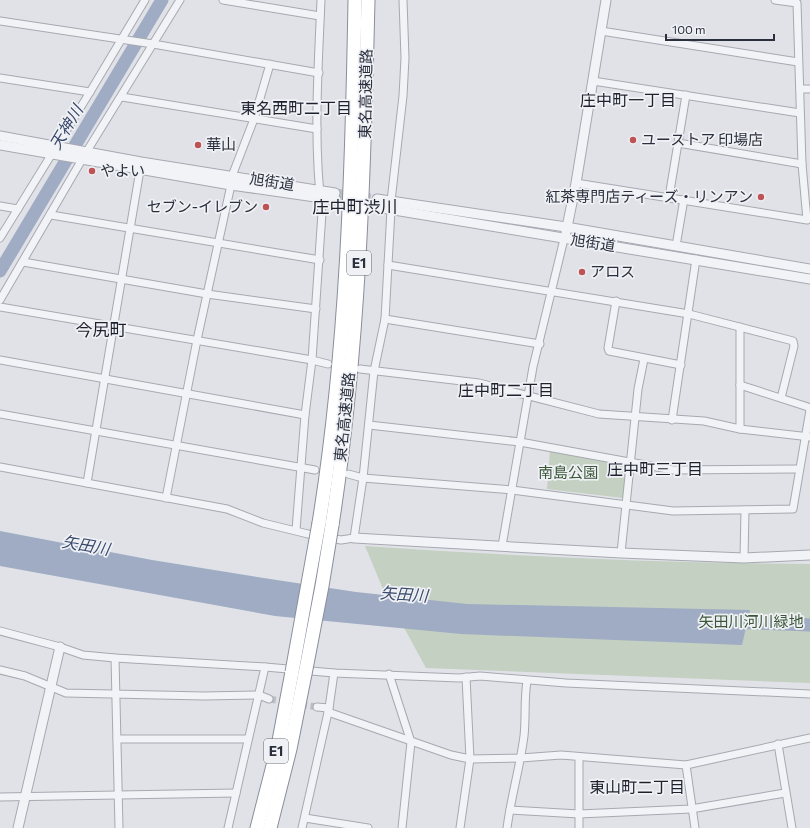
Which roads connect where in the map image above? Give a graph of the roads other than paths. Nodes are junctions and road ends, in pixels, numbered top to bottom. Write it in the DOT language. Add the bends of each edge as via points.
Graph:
graph roads {
  1 [pos="145,0"];
  2 [pos="180,0"];
  3 [pos="222,0"];
  4 [pos="321,0"];
  5 [pos="355,0"];
  6 [pos="368,0"];
  7 [pos="403,0"];
  8 [pos="606,0"];
  9 [pos="775,0"];
  10 [pos="320,16"];
  11 [pos="0,21"];
  12 [pos="601,31"];
  13 [pos="124,40"];
  14 [pos="150,44"];
  15 [pos="798,62"];
  16 [pos="270,64"];
  17 [pos="319,73"];
  18 [pos="0,78"];
  19 [pos="593,81"];
  20 [pos="800,89"];
  21 [pos="810,89"];
  22 [pos="90,92"];
  23 [pos="686,95"];
  24 [pos="122,97"];
  25 [pos="800,114"];
  26 [pos="254,119"];
  27 [pos="317,129"];
  28 [pos="0,136"];
  29 [pos="678,143"];
  30 [pos="0,145"];
  31 [pos="57,150"];
  32 [pos="82,155"];
  33 [pos="802,164"];
  34 [pos="140,170"];
  35 [pos="232,181"];
  36 [pos="576,183"];
  37 [pos="319,194"];
  38 [pos="336,197"];
  39 [pos="669,197"];
  40 [pos="684,199"];
  41 [pos="377,203"];
  42 [pos="0,206"];
  43 [pos="391,206"];
  44 [pos="18,209"];
  45 [pos="51,215"];
  46 [pos="566,227"];
  47 [pos="130,230"];
  48 [pos="0,238"];
  49 [pos="564,239"];
  50 [pos="218,245"];
  51 [pos="676,246"];
  52 [pos="696,259"];
  53 [pos="320,260"];
  54 [pos="23,262"];
  55 [pos="388,265"];
  56 [pos="810,269"];
  57 [pos="122,279"];
  58 [pos="810,279"];
  59 [pos="553,291"];
  60 [pos="207,294"];
  61 [pos="0,300"];
  62 [pos="616,301"];
  63 [pos="0,307"];
  64 [pos="316,309"];
  65 [pos="689,314"];
  66 [pos="384,319"];
  67 [pos="114,326"];
  68 [pos="740,327"];
  69 [pos="197,340"];
  70 [pos="540,344"];
  71 [pos="644,359"];
  72 [pos="0,360"];
  73 [pos="312,360"];
  74 [pos="328,364"];
  75 [pos="681,365"];
  76 [pos="360,369"];
  77 [pos="374,371"];
  78 [pos="105,378"];
  79 [pos="740,385"];
  80 [pos="188,392"];
  81 [pos="528,394"];
  82 [pos="781,398"];
  83 [pos="0,414"];
  84 [pos="305,415"];
  85 [pos="636,417"];
  86 [pos="672,420"];
  87 [pos="369,425"];
  88 [pos="740,429"];
  89 [pos="96,430"];
  90 [pos="808,436"];
  91 [pos="520,442"];
  92 [pos="176,446"];
  93 [pos="630,462"];
  94 [pos="0,467"];
  95 [pos="300,467"];
  96 [pos="315,470"];
  97 [pos="799,470"];
  98 [pos="348,474"];
  99 [pos="363,478"];
  100 [pos="87,483"];
  101 [pos="512,490"];
  102 [pos="166,498"];
  103 [pos="625,504"];
  104 [pos="745,510"];
  105 [pos="325,524"];
  106 [pos="296,530"];
  107 [pos="354,538"];
  108 [pos="502,546"];
  109 [pos="621,553"];
  110 [pos="810,555"];
  111 [pos="744,558"];
  112 [pos="0,631"];
  113 [pos="60,647"];
  114 [pos="115,658"];
  115 [pos="265,667"];
  116 [pos="0,670"];
  117 [pos="298,673"];
  118 [pos="334,673"];
  119 [pos="389,674"];
  120 [pos="466,677"];
  121 [pos="527,681"];
  122 [pos="51,686"];
  123 [pos="117,693"];
  124 [pos="810,694"];
  125 [pos="259,695"];
  126 [pos="269,699"];
  127 [pos="317,707"];
  128 [pos="328,710"];
  129 [pos="810,738"];
  130 [pos="117,739"];
  131 [pos="248,739"];
  132 [pos="411,742"];
  133 [pos="778,744"];
  134 [pos="521,758"];
  135 [pos="579,758"];
  136 [pos="470,759"];
  137 [pos="686,765"];
  138 [pos="236,793"];
  139 [pos="785,793"];
  140 [pos="118,795"];
  141 [pos="26,796"];
  142 [pos="0,797"];
  143 [pos="691,808"];
  144 [pos="510,810"];
  145 [pos="579,814"];
  146 [pos="305,818"];
  147 [pos="18,828"];
  148 [pos="119,828"];
  149 [pos="228,828"];
  150 [pos="258,828"];
  151 [pos="270,828"];
  152 [pos="302,828"];
  153 [pos="368,828"];
  154 [pos="402,828"];
  155 [pos="460,828"];
  156 [pos="507,828"];
  157 [pos="579,828"];
  158 [pos="695,828"];
  159 [pos="792,828"];
  1 -- 13 [label="street"];
  2 -- 14 [label="street"];
  3 -- 10 [label="street"];
  4 -- 10 [label="street"];
  5 -- 105 [label="highway, 東名高速道路 / E1" via="349,223"];
  6 -- 105 [label="highway, 東名高速道路 / E1" via="362,223 347,406"];
  7 -- 43 [label="street" via="403,96"];
  8 -- 12 [label="street"];
  9 -- 15 [label="street" via="797,3"];
  10 -- 17 [label="street"];
  11 -- 13 [label="street"];
  12 -- 15 [label="street"];
  12 -- 19 [label="street"];
  13 -- 14 [label="street"];
  13 -- 22 [label="street"];
  14 -- 16 [label="street"];
  14 -- 24 [label="street"];
  15 -- 20 [label="street"];
  16 -- 17 [label="street"];
  16 -- 26 [label="street"];
  17 -- 27 [label="street"];
  18 -- 22 [label="street"];
  19 -- 23 [label="street"];
  19 -- 36 [label="street"];
  20 -- 21 [label="street"];
  20 -- 25 [label="street"];
  22 -- 31 [label="street"];
  23 -- 25 [label="street"];
  23 -- 29 [label="street"];
  24 -- 26 [label="street"];
  24 -- 32 [label="street"];
  25 -- 33 [label="street"];
  26 -- 27 [label="street"];
  26 -- 35 [label="street"];
  27 -- 37 [label="street"];
  28 -- 31 [label="street"];
  29 -- 33 [label="street"];
  29 -- 39 [label="street"];
  30 -- 31 [label="street"];
  31 -- 32 [label="street"];
  31 -- 44 [label="street"];
  32 -- 34 [label="street"];
  32 -- 35 [label="street"];
  32 -- 45 [label="street"];
  33 -- 40 [label="street" via="807,220"];
  34 -- 35 [label="street"];
  34 -- 47 [label="street"];
  35 -- 37 [label="street, 旭街道"];
  35 -- 50 [label="street"];
  36 -- 39 [label="street"];
  36 -- 46 [label="street"];
  37 -- 38 [label="street, 旭街道"];
  37 -- 53 [label="street" via="322,213"];
  39 -- 40 [label="street"];
  40 -- 51 [label="street"];
  41 -- 43 [label="street, 旭街道"];
  42 -- 44 [label="street"];
  43 -- 46 [label="street, 旭街道"];
  43 -- 49 [label="street, 旭街道"];
  43 -- 55 [label="street"];
  44 -- 48 [label="street"];
  45 -- 47 [label="street"];
  45 -- 54 [label="street"];
  46 -- 49 [label="street"];
  46 -- 51 [label="street, 旭街道"];
  47 -- 50 [label="street"];
  47 -- 57 [label="street"];
  49 -- 52 [label="street, 旭街道"];
  49 -- 59 [label="street"];
  50 -- 53 [label="street"];
  50 -- 60 [label="street"];
  51 -- 56 [label="street, 旭街道"];
  52 -- 58 [label="street, 旭街道"];
  52 -- 65 [label="street"];
  53 -- 64 [label="street"];
  54 -- 57 [label="street"];
  54 -- 61 [label="street"];
  55 -- 59 [label="street"];
  55 -- 66 [label="street"];
  57 -- 60 [label="street"];
  57 -- 67 [label="street"];
  59 -- 62 [label="street"];
  59 -- 70 [label="street"];
  60 -- 64 [label="street"];
  60 -- 69 [label="street"];
  62 -- 65 [label="street"];
  62 -- 71 [label="street" via="608,348 612,353"];
  63 -- 67 [label="street"];
  64 -- 73 [label="street"];
  65 -- 68 [label="street"];
  65 -- 75 [label="street"];
  66 -- 70 [label="street"];
  66 -- 77 [label="street"];
  67 -- 69 [label="street"];
  67 -- 78 [label="street"];
  68 -- 79 [label="street"];
  68 -- 82 [label="street" via="793,341 794,346"];
  69 -- 73 [label="street"];
  69 -- 80 [label="street"];
  70 -- 81 [label="street"];
  71 -- 75 [label="street"];
  71 -- 85 [label="street"];
  72 -- 78 [label="street"];
  73 -- 74 [label="street"];
  73 -- 84 [label="street"];
  75 -- 86 [label="street"];
  76 -- 77 [label="street"];
  77 -- 81 [label="street" via="479,383"];
  77 -- 87 [label="street"];
  78 -- 80 [label="street"];
  78 -- 89 [label="street"];
  79 -- 82 [label="street"];
  79 -- 88 [label="street"];
  80 -- 84 [label="street"];
  80 -- 92 [label="street"];
  81 -- 85 [label="street" via="599,414"];
  81 -- 91 [label="street"];
  82 -- 90 [label="street" via="808,407"];
  83 -- 89 [label="street"];
  84 -- 95 [label="street"];
  85 -- 86 [label="street"];
  85 -- 93 [label="street"];
  86 -- 88 [label="street" via="704,421"];
  87 -- 91 [label="street"];
  87 -- 99 [label="street"];
  88 -- 90 [label="street"];
  89 -- 92 [label="street"];
  89 -- 100 [label="street"];
  90 -- 97 [label="street"];
  91 -- 93 [label="street"];
  91 -- 101 [label="street"];
  92 -- 95 [label="street"];
  92 -- 102 [label="street"];
  93 -- 97 [label="street" via="673,470"];
  93 -- 103 [label="street"];
  94 -- 100 [label="street"];
  95 -- 96 [label="street"];
  95 -- 106 [label="street"];
  97 -- 104 [label="street" via="793,509"];
  98 -- 99 [label="street"];
  99 -- 101 [label="street"];
  99 -- 107 [label="street"];
  100 -- 102 [label="street"];
  101 -- 103 [label="street"];
  101 -- 108 [label="street"];
  102 -- 106 [label="street" via="227,509 264,523"];
  103 -- 104 [label="street" via="673,511"];
  103 -- 109 [label="street"];
  104 -- 111 [label="street"];
  105 -- 117 [label="highway, 東名高速道路 / E1, bridge" via="322,586"];
  106 -- 107 [label="street" via="341,540"];
  107 -- 108 [label="street"];
  108 -- 109 [label="street"];
  109 -- 111 [label="street"];
  110 -- 111 [label="street"];
  112 -- 113 [label="street"];
  113 -- 114 [label="street" via="83,655"];
  113 -- 122 [label="street"];
  114 -- 115 [label="street"];
  114 -- 123 [label="street"];
  115 -- 118 [label="street"];
  115 -- 125 [label="street"];
  116 -- 122 [label="street"];
  117 -- 150 [label="highway, 東名高速道路 / E1"];
  117 -- 151 [label="highway, 東名高速道路 / E1" via="290,749"];
  118 -- 119 [label="street"];
  118 -- 128 [label="street"];
  119 -- 120 [label="street"];
  119 -- 132 [label="street"];
  120 -- 121 [label="street"];
  120 -- 136 [label="street"];
  121 -- 124 [label="street"];
  121 -- 134 [label="street"];
  122 -- 123 [label="street" via="66,693"];
  122 -- 141 [label="street"];
  123 -- 125 [label="street"];
  123 -- 130 [label="street"];
  125 -- 126 [label="street"];
  125 -- 131 [label="street"];
  127 -- 128 [label="street"];
  128 -- 132 [label="street"];
  128 -- 146 [label="street"];
  129 -- 133 [label="street"];
  130 -- 131 [label="street"];
  130 -- 140 [label="street"];
  131 -- 138 [label="street"];
  132 -- 136 [label="street"];
  132 -- 154 [label="street"];
  133 -- 137 [label="street"];
  133 -- 139 [label="street"];
  134 -- 135 [label="street" via="561,755"];
  134 -- 136 [label="street"];
  134 -- 144 [label="street"];
  135 -- 137 [label="street" via="616,758"];
  135 -- 145 [label="street"];
  136 -- 155 [label="street"];
  137 -- 143 [label="street"];
  138 -- 140 [label="street"];
  138 -- 149 [label="street"];
  139 -- 143 [label="street"];
  139 -- 159 [label="street"];
  140 -- 141 [label="street" via="43,798"];
  140 -- 148 [label="street"];
  141 -- 142 [label="street"];
  141 -- 147 [label="street"];
  143 -- 145 [label="street"];
  143 -- 158 [label="street"];
  144 -- 145 [label="street"];
  144 -- 156 [label="street"];
  145 -- 157 [label="street"];
  146 -- 152 [label="street"];
  146 -- 153 [label="street"];
}
